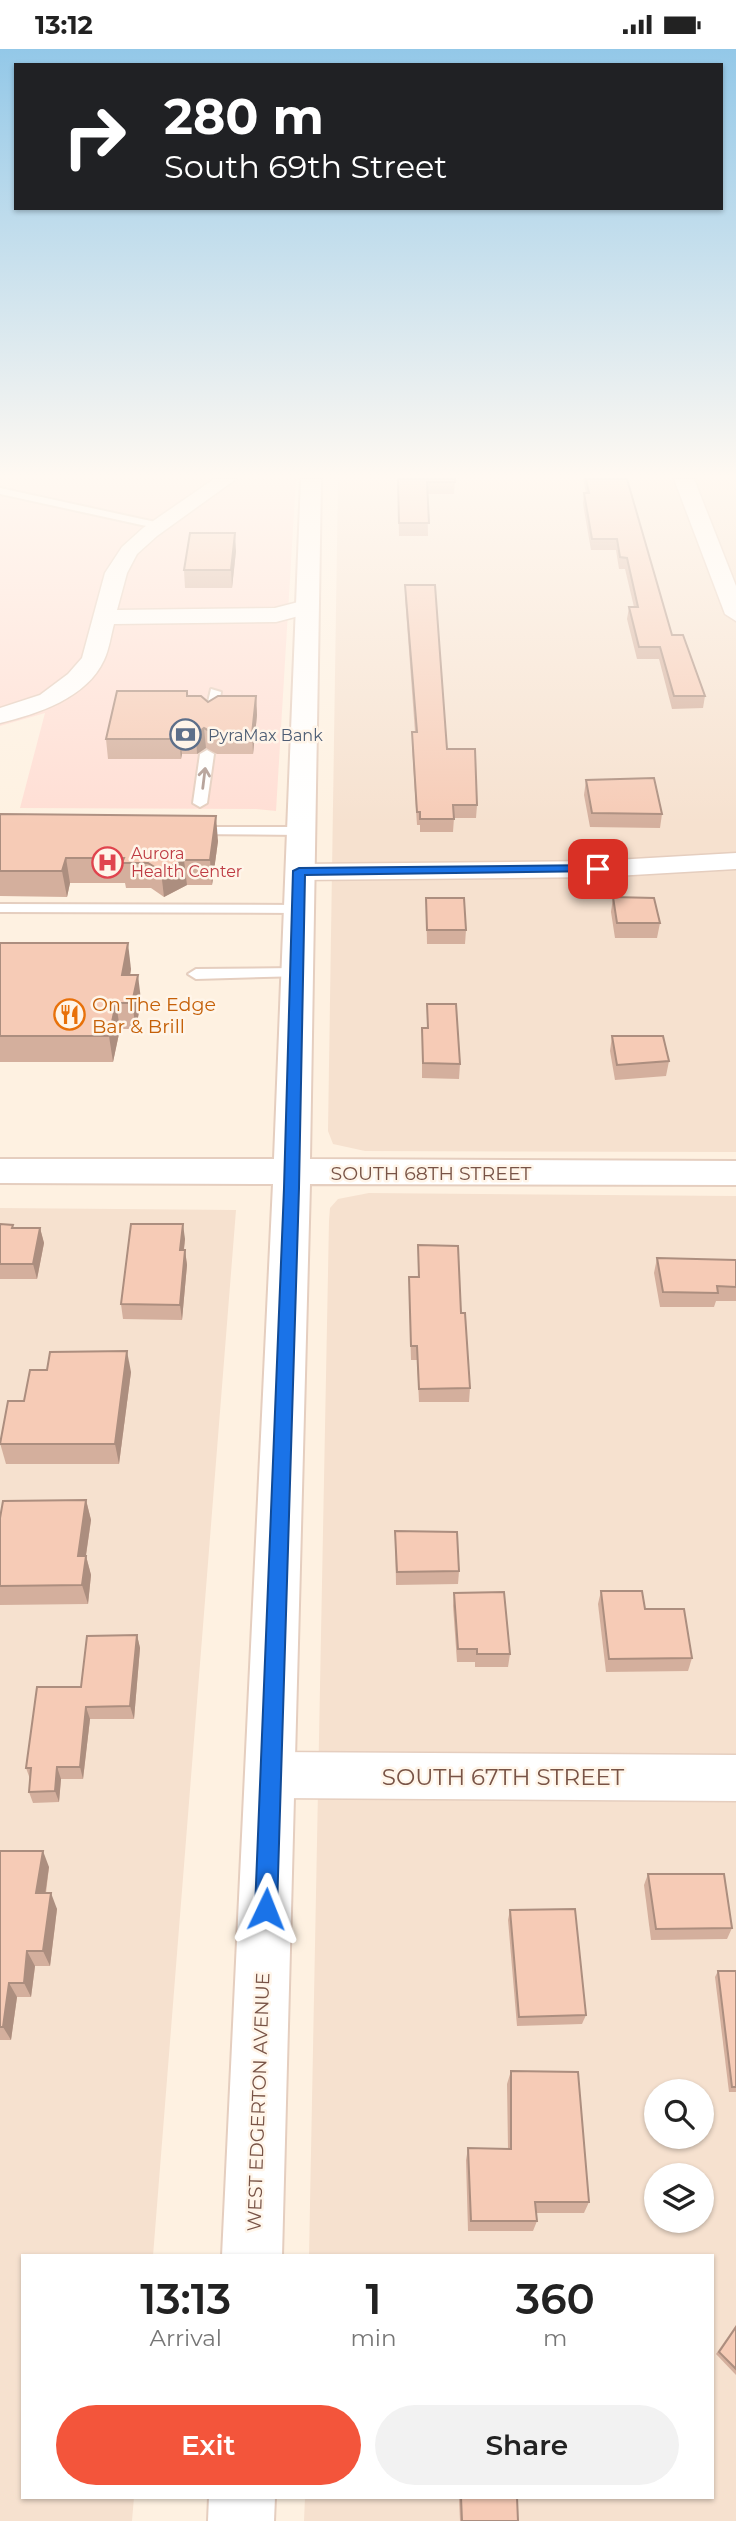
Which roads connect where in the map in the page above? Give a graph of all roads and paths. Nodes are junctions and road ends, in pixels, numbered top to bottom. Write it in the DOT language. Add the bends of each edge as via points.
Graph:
graph roads {
  1 [pos="110,594"];
  2 [pos="306,594"];
  3 [pos="728,594"];
  4 [pos="306,607"];
  5 [pos="105,610"];
  6 [pos="736,614"];
  7 [pos="215,692"];
  8 [pos="211,715"];
  9 [pos="0,716"];
  10 [pos="207,754"];
  11 [pos="201,803"];
  12 [pos="178,830"];
  13 [pos="300,831"];
  14 [pos="736,861"];
  15 [pos="299,871"];
  16 [pos="0,908"];
  17 [pos="299,909"];
  18 [pos="297,973"];
  19 [pos="196,974"];
  20 [pos="0,1171"];
  21 [pos="292,1172"];
  22 [pos="736,1173"];
  23 [pos="271,1775"];
  24 [pos="736,1778"];
  25 [pos="252,2254"];
  26 [pos="242,2499"];
  27 [pos="241,2521"];
  1 -- 5 [label="street"];
  2 -- 4 [label="street, WEST EDGERTON AVENUE"];
  3 -- 6 [label="street"];
  4 -- 5 [label="street" via="276,615"];
  4 -- 13 [label="street, WEST EDGERTON AVENUE"];
  5 -- 9 [label="street" via="93,660 76,679 48,700"];
  7 -- 8 [label="lane"];
  11 -- 10 [label="lane, one-way"];
  12 -- 13 [label="lane"];
  13 -- 15 [label="street, WEST EDGERTON AVENUE"];
  14 -- 15 [label="street" via="598,869"];
  15 -- 17 [label="street, WEST EDGERTON AVENUE"];
  16 -- 17 [label="lane"];
  17 -- 18 [label="street, WEST EDGERTON AVENUE"];
  18 -- 19 [label="lane"];
  18 -- 21 [label="street, WEST EDGERTON AVENUE"];
  20 -- 21 [label="street, SOUTH 68TH STREET"];
  21 -- 22 [label="street, SOUTH 68TH STREET"];
  21 -- 23 [label="street, WEST EDGERTON AVENUE"];
  23 -- 24 [label="street, SOUTH 67TH STREET"];
  23 -- 25 [label="street, WEST EDGERTON AVENUE"];
  26 -- 27 [label="street"];
}
